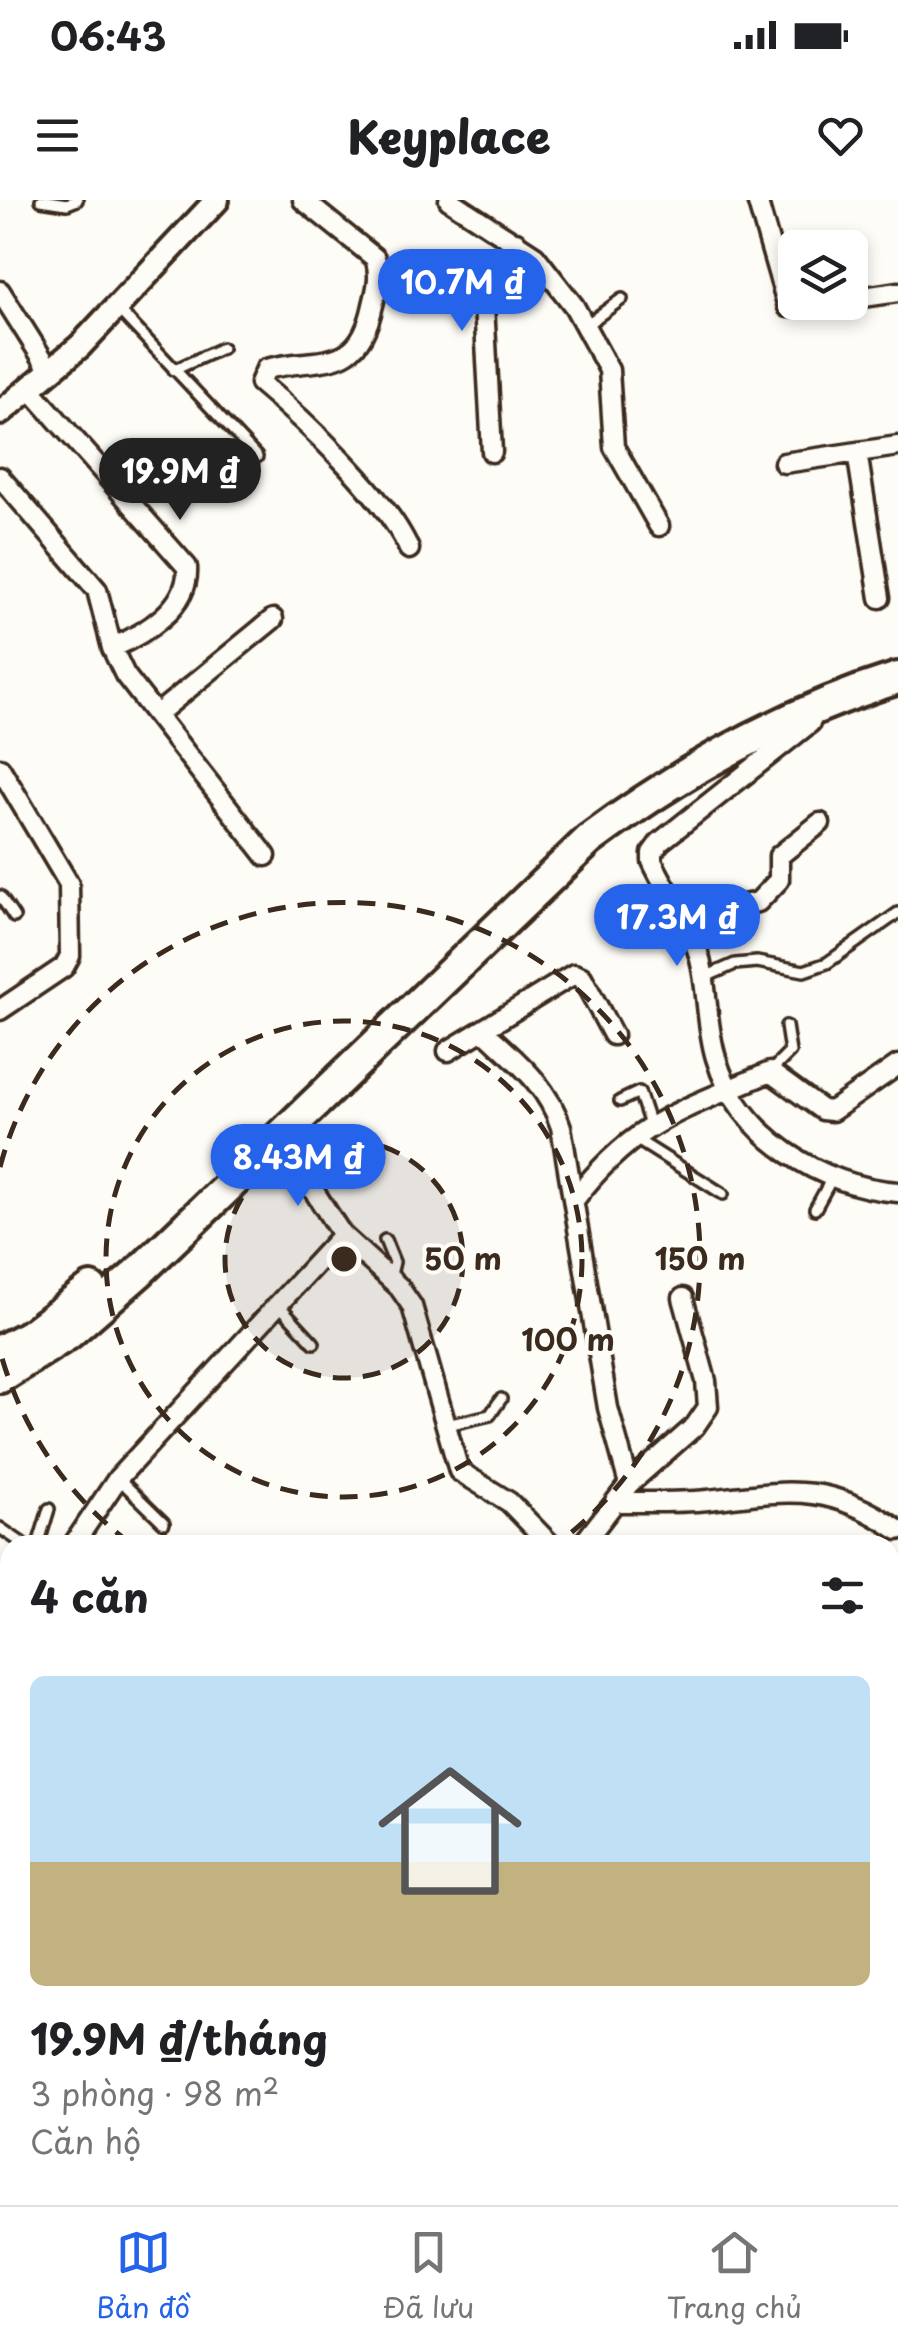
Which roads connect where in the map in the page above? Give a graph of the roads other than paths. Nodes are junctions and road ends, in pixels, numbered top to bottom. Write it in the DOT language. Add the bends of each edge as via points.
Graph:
graph roads {
  1 [pos="41,200"];
  2 [pos="78,200"];
  3 [pos="217,200"];
  4 [pos="302,200"];
  5 [pos="448,200"];
  6 [pos="758,200"];
  7 [pos="516,242"];
  8 [pos="778,271"];
  9 [pos="0,291"];
  10 [pos="898,292"];
  11 [pos="868,296"];
  12 [pos="622,299"];
  13 [pos="116,307"];
  14 [pos="586,325"];
  15 [pos="222,348"];
  16 [pos="174,370"];
  17 [pos="50,372"];
  18 [pos="30,388"];
  19 [pos="0,413"];
  20 [pos="898,446"];
  21 [pos="492,452"];
  22 [pos="857,452"];
  23 [pos="257,457"];
  24 [pos="784,463"];
  25 [pos="0,477"];
  26 [pos="659,526"];
  27 [pos="409,548"];
  28 [pos="880,598"];
  29 [pos="274,620"];
  30 [pos="112,648"];
  31 [pos="898,662"];
  32 [pos="898,678"];
  33 [pos="156,715"];
  34 [pos="818,717"];
  35 [pos="0,768"];
  36 [pos="820,824"];
  37 [pos="266,856"];
  38 [pos="0,896"];
  39 [pos="898,913"];
  40 [pos="14,918"];
  41 [pos="690,931"];
  42 [pos="702,978"];
  43 [pos="0,1010"];
  44 [pos="786,1026"];
  45 [pos="483,1030"];
  46 [pos="613,1036"];
  47 [pos="448,1052"];
  48 [pos="898,1066"];
  49 [pos="770,1072"];
  50 [pos="728,1090"];
  51 [pos="620,1102"];
  52 [pos="650,1124"];
  53 [pos="632,1136"];
  54 [pos="293,1158"];
  55 [pos="832,1178"];
  56 [pos="898,1192"];
  57 [pos="723,1194"];
  58 [pos="575,1199"];
  59 [pos="816,1209"];
  60 [pos="342,1235"];
  61 [pos="385,1240"];
  62 [pos="390,1279"];
  63 [pos="683,1298"];
  64 [pos="278,1304"];
  65 [pos="314,1343"];
  66 [pos="0,1352"];
  67 [pos="0,1377"];
  68 [pos="500,1399"];
  69 [pos="445,1426"];
  70 [pos="118,1478"];
  71 [pos="628,1484"];
  72 [pos="615,1502"];
  73 [pos="50,1509"];
  74 [pos="164,1523"];
  75 [pos="599,1525"];
  76 [pos="898,1530"];
  77 [pos="41,1535"];
  78 [pos="80,1535"];
  79 [pos="541,1535"];
  80 [pos="590,1535"];
  81 [pos="601,1535"];
  1 -- 2 [label="lane"];
  3 -- 13 [label="street"];
  4 -- 27 [label="street" via="376,258 378,284 367,334 334,361 266,370 260,383 295,412"];
  5 -- 7 [label="street"];
  6 -- 8 [label="street"];
  7 -- 14 [label="street"];
  7 -- 21 [label="street" via="483,288"];
  9 -- 17 [label="street"];
  10 -- 11 [label="street"];
  12 -- 14 [label="lane"];
  13 -- 16 [label="lane"];
  13 -- 17 [label="street"];
  14 -- 26 [label="street" via="609,370 614,448"];
  15 -- 16 [label="lane"];
  16 -- 23 [label="lane"];
  17 -- 18 [label="street"];
  18 -- 19 [label="street"];
  18 -- 30 [label="street" via="187,567 182,596 148,629"];
  20 -- 22 [label="street"];
  22 -- 24 [label="street"];
  22 -- 28 [label="street"];
  25 -- 30 [label="street" via="97,590"];
  29 -- 33 [label="street"];
  30 -- 33 [label="street"];
  31 -- 66 [label="highway" via="830,685 701,746 589,821 437,956 236,1158 98,1283"];
  32 -- 67 [label="highway" via="784,720 646,798 589,840 138,1273 68,1334"];
  33 -- 37 [label="street"];
  34 -- 41 [label="street" via="652,853"];
  35 -- 43 [label="street" via="72,896 64,967"];
  36 -- 41 [label="street" via="779,856 779,880 758,902 727,908"];
  38 -- 40 [label="lane"];
  39 -- 42 [label="lane" via="804,972 757,962"];
  41 -- 42 [label="street"];
  42 -- 50 [label="street" via="709,1031"];
  44 -- 49 [label="lane" via="790,1052"];
  45 -- 46 [label="street" via="574,974 582,977"];
  45 -- 47 [label="street"];
  45 -- 58 [label="street" via="552,1100"];
  48 -- 49 [label="street" via="832,1111"];
  49 -- 50 [label="street"];
  50 -- 52 [label="street"];
  50 -- 55 [label="street" via="793,1159"];
  51 -- 52 [label="lane" via="639,1092"];
  52 -- 53 [label="street"];
  53 -- 57 [label="lane"];
  53 -- 58 [label="street"];
  54 -- 60 [label="street"];
  55 -- 56 [label="street"];
  55 -- 59 [label="lane"];
  58 -- 71 [label="street" via="600,1365"];
  60 -- 62 [label="street"];
  60 -- 64 [label="street"];
  61 -- 62 [label="lane" via="394,1262"];
  62 -- 69 [label="street" via="412,1306"];
  63 -- 71 [label="street" via="708,1407"];
  64 -- 65 [label="lane"];
  64 -- 70 [label="street"];
  68 -- 69 [label="lane" via="490,1415"];
  69 -- 79 [label="street" via="459,1470 509,1502"];
  70 -- 74 [label="lane"];
  70 -- 78 [label="street"];
  71 -- 72 [label="street"];
  72 -- 75 [label="street"];
  72 -- 76 [label="street" via="792,1491 836,1497"];
  73 -- 77 [label="lane"];
  75 -- 80 [label="street"];
  75 -- 81 [label="street"];
}
